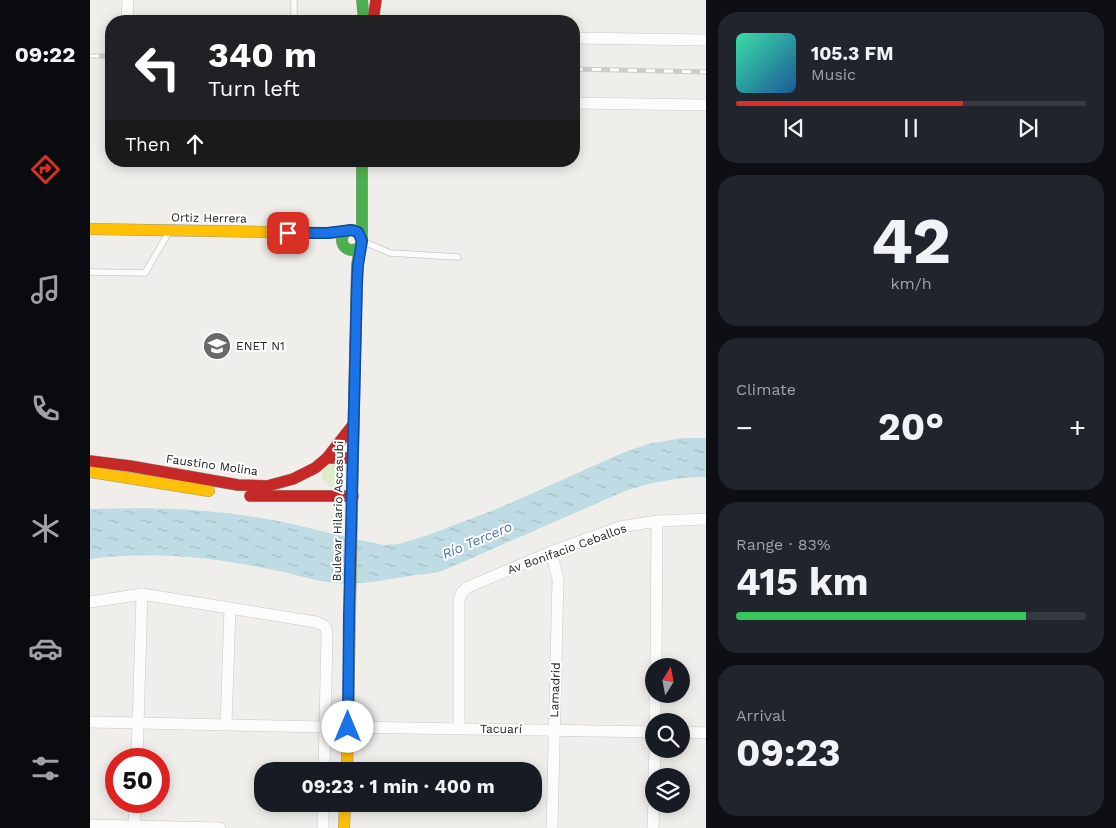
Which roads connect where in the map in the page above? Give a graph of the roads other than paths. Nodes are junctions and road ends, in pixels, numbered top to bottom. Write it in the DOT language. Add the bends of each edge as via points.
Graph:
graph roads {
  1 [pos="128,0"];
  2 [pos="294,0"];
  3 [pos="362,0"];
  4 [pos="376,0"];
  5 [pos="127,15"];
  6 [pos="294,15"];
  7 [pos="363,15"];
  8 [pos="374,15"];
  9 [pos="580,38"];
  10 [pos="706,40"];
  11 [pos="580,103"];
  12 [pos="706,105"];
  13 [pos="362,167"];
  14 [pos="90,229"];
  15 [pos="170,231"];
  16 [pos="354,240"];
  17 [pos="458,257"];
  18 [pos="90,272"];
  19 [pos="353,425"];
  20 [pos="327,458"];
  21 [pos="353,458"];
  22 [pos="90,461"];
  23 [pos="90,472"];
  24 [pos="316,476"];
  25 [pos="325,495"];
  26 [pos="353,496"];
  27 [pos="706,519"];
  28 [pos="657,521"];
  29 [pos="551,552"];
  30 [pos="142,594"];
  31 [pos="90,602"];
  32 [pos="230,608"];
  33 [pos="656,658"];
  34 [pos="90,722"];
  35 [pos="139,723"];
  36 [pos="226,725"];
  37 [pos="325,727"];
  38 [pos="348,727"];
  39 [pos="459,728"];
  40 [pos="554,730"];
  41 [pos="645,732"];
  42 [pos="690,732"];
  43 [pos="706,733"];
  44 [pos="138,748"];
  45 [pos="324,762"];
  46 [pos="346,762"];
  47 [pos="323,812"];
  48 [pos="345,812"];
  49 [pos="135,813"];
  50 [pos="654,813"];
  51 [pos="90,824"];
  52 [pos="134,827"];
  53 [pos="220,828"];
  54 [pos="323,828"];
  55 [pos="344,828"];
  56 [pos="552,828"];
  57 [pos="653,828"];
  1 -- 5 [label="street"];
  2 -- 6 [label="lane"];
  3 -- 7 [label="main road"];
  4 -- 8 [label="main road"];
  9 -- 10 [label="street"];
  11 -- 12 [label="street"];
  13 -- 16 [label="main road" via="361,218"];
  14 -- 15 [label="main road, Ortiz Herrera"];
  15 -- 16 [label="main road, Ortiz Herrera" via="328,233"];
  15 -- 18 [label="lane" via="145,273"];
  16 -- 17 [label="lane" via="390,253"];
  16 -- 19 [label="main road, Bulevar Hilario Ascasubi" via="358,265"];
  19 -- 20 [label="main road, Faustino Molina"];
  19 -- 21 [label="main road, Bulevar Hilario Ascasubi"];
  20 -- 21 [label="main road"];
  20 -- 24 [label="main road, Faustino Molina"];
  21 -- 26 [label="main road, Bulevar Hilario Ascasubi"];
  22 -- 24 [label="main road, Faustino Molina" via="238,485 282,483"];
  23 -- 25 [label="main road, Faustino Molina" via="247,496"];
  24 -- 25 [label="main road"];
  25 -- 26 [label="main road, Faustino Molina"];
  26 -- 38 [label="main road, Bulevar Hilario Ascasubi"];
  27 -- 28 [label="street, Av Bonifacio Ceballos"];
  28 -- 29 [label="street, Av Bonifacio Ceballos" via="620,527"];
  28 -- 33 [label="street"];
  29 -- 39 [label="street, Av Bonifacio Ceballos" via="462,592 459,600"];
  29 -- 40 [label="street, Lamadrid" via="558,579"];
  30 -- 31 [label="street"];
  30 -- 32 [label="street"];
  30 -- 35 [label="street"];
  32 -- 36 [label="street"];
  32 -- 37 [label="street" via="325,626"];
  34 -- 35 [label="street"];
  35 -- 36 [label="street"];
  35 -- 44 [label="street"];
  36 -- 37 [label="street"];
  37 -- 45 [label="street"];
  38 -- 39 [label="street, Tacuarí"];
  38 -- 46 [label="main road, Bulevar Hilario Ascasubi"];
  39 -- 40 [label="street, Tacuarí"];
  40 -- 41 [label="street, Tacuarí"];
  40 -- 56 [label="street, Lamadrid"];
  42 -- 43 [label="street"];
  47 -- 54 [label="street"];
  48 -- 55 [label="main road"];
  49 -- 52 [label="street"];
  50 -- 57 [label="street"];
  51 -- 52 [label="street"];
  52 -- 53 [label="street"];
}
